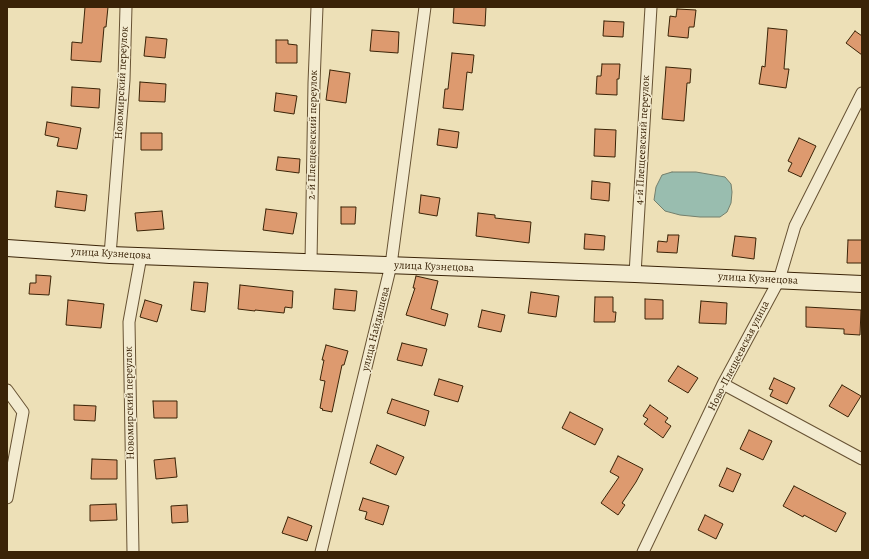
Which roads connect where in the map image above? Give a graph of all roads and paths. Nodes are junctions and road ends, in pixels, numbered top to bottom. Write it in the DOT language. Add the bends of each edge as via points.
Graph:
graph roads {
  1 [pos="126,7"];
  2 [pos="317,7"];
  3 [pos="425,7"];
  4 [pos="651,7"];
  5 [pos="862,93"];
  6 [pos="7,248"];
  7 [pos="110,255"];
  8 [pos="141,256"];
  9 [pos="311,262"];
  10 [pos="391,266"];
  11 [pos="635,274"];
  12 [pos="779,280"];
  13 [pos="862,284"];
  14 [pos="723,384"];
  15 [pos="7,390"];
  16 [pos="862,458"];
  17 [pos="7,498"];
  18 [pos="133,552"];
  19 [pos="321,552"];
  20 [pos="643,552"];
  1 -- 7 [label="street, Новомирский переулок" via="124,80"];
  2 -- 9 [label="street, 2-й Плещеевский переулок"];
  3 -- 10 [label="street, улица Найдышева"];
  4 -- 11 [label="street, 4-й Плещеевский переулок"];
  5 -- 12 [label="street, Ново-Плещеевская улица" via="795,226"];
  6 -- 7 [label="street, улица Кузнецова"];
  7 -- 8 [label="street, улица Кузнецова"];
  8 -- 9 [label="street, улица Кузнецова"];
  8 -- 18 [label="street, Новомирский переулок" via="129,322"];
  9 -- 10 [label="street, улица Кузнецова"];
  10 -- 11 [label="street, улица Кузнецова"];
  10 -- 19 [label="street, улица Найдышева"];
  11 -- 12 [label="street, улица Кузнецова"];
  12 -- 13 [label="street, улица Кузнецова"];
  12 -- 14 [label="street, Ново-Плещеевская улица"];
  14 -- 16 [label="street"];
  14 -- 20 [label="street, Ново-Плещеевская улица"];
  15 -- 17 [label="street" via="23,412"];
}
